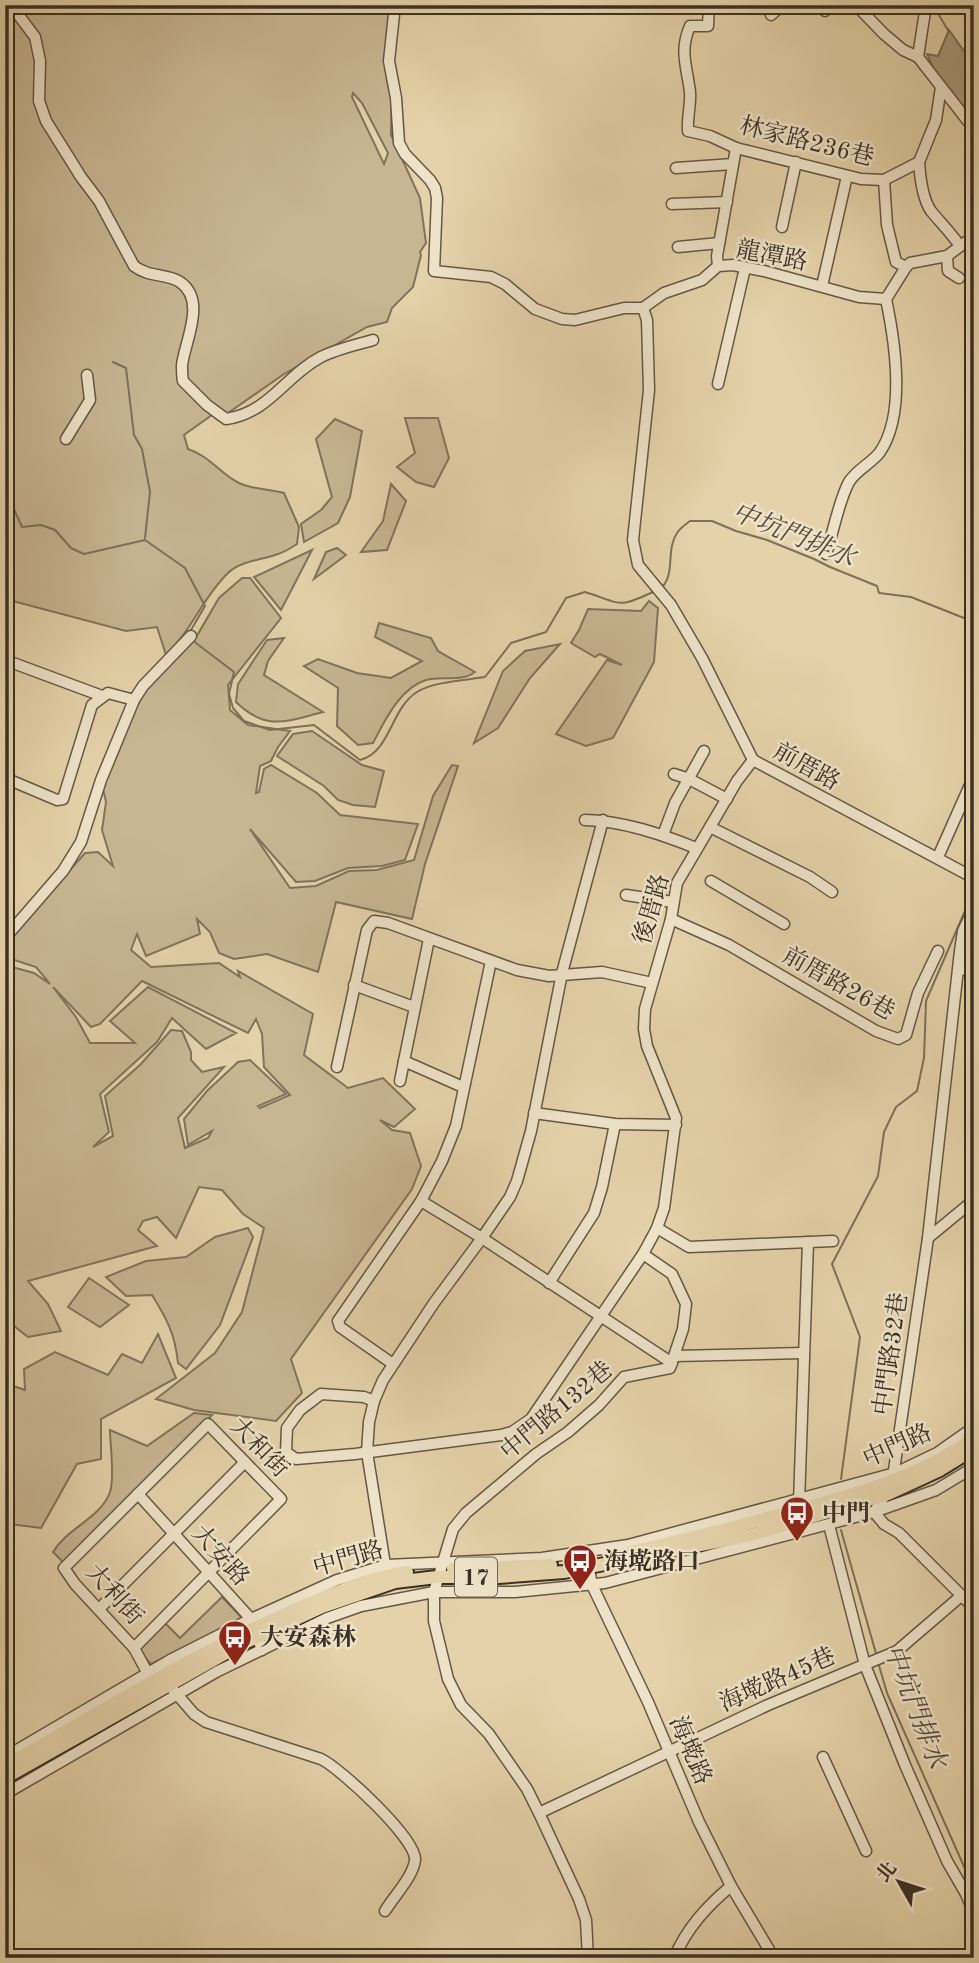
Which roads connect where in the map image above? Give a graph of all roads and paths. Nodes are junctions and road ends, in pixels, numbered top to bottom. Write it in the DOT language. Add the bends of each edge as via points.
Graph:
graph roads {
  1 [pos="11,5"];
  2 [pos="395,5"];
  3 [pos="709,5"];
  4 [pos="782,5"];
  5 [pos="856,5"];
  6 [pos="926,5"];
  7 [pos="771,16"];
  8 [pos="918,57"];
  9 [pos="941,87"];
  10 [pos="974,129"];
  11 [pos="736,148"];
  12 [pos="796,162"];
  13 [pos="919,162"];
  14 [pos="733,164"];
  15 [pos="676,168"];
  16 [pos="847,176"];
  17 [pos="884,180"];
  18 [pos="727,202"];
  19 [pos="673,204"];
  20 [pos="782,227"];
  21 [pos="974,236"];
  22 [pos="719,243"];
  23 [pos="960,246"];
  24 [pos="678,247"];
  25 [pos="947,256"];
  26 [pos="718,266"];
  27 [pos="906,267"];
  28 [pos="746,268"];
  29 [pos="959,278"];
  30 [pos="822,286"];
  31 [pos="886,299"];
  32 [pos="643,308"];
  33 [pos="373,340"];
  34 [pos="87,375"];
  35 [pos="718,384"];
  36 [pos="65,439"];
  37 [pos="826,554"];
  38 [pos="189,639"];
  39 [pos="5,660"];
  40 [pos="102,696"];
  41 [pos="134,700"];
  42 [pos="704,751"];
  43 [pos="753,761"];
  44 [pos="674,774"];
  45 [pos="974,776"];
  46 [pos="5,778"];
  47 [pos="689,779"];
  48 [pos="727,799"];
  49 [pos="585,820"];
  50 [pos="603,820"];
  51 [pos="710,827"];
  52 [pos="663,835"];
  53 [pos="696,848"];
  54 [pos="938,857"];
  55 [pos="974,878"];
  56 [pos="711,881"];
  57 [pos="832,892"];
  58 [pos="626,895"];
  59 [pos="673,902"];
  60 [pos="974,908"];
  61 [pos="671,919"];
  62 [pos="785,924"];
  63 [pos="5,938"];
  64 [pos="429,939"];
  65 [pos="938,951"];
  66 [pos="974,960"];
  67 [pos="491,961"];
  68 [pos="958,972"];
  69 [pos="562,973"];
  70 [pos="652,983"];
  71 [pos="354,985"];
  72 [pos="414,1007"];
  73 [pos="404,1061"];
  74 [pos="337,1067"];
  75 [pos="400,1081"];
  76 [pos="463,1087"];
  77 [pos="534,1113"];
  78 [pos="615,1124"];
  79 [pos="676,1125"];
  80 [pos="974,1200"];
  81 [pos="421,1201"];
  82 [pos="657,1228"];
  83 [pos="482,1238"];
  84 [pos="928,1238"];
  85 [pos="833,1241"];
  86 [pos="807,1242"];
  87 [pos="643,1254"];
  88 [pos="549,1283"];
  89 [pos="600,1317"];
  90 [pos="803,1353"];
  91 [pos="673,1359"];
  92 [pos="393,1364"];
  93 [pos="374,1401"];
  94 [pos="974,1427"];
  95 [pos="974,1438"];
  96 [pos="974,1449"];
  97 [pos="367,1452"];
  98 [pos="245,1462"];
  99 [pos="974,1467"];
  100 [pos="892,1483"];
  101 [pos="138,1494"];
  102 [pos="799,1505"];
  103 [pos="874,1513"];
  104 [pos="829,1525"];
  105 [pos="173,1532"];
  106 [pos="587,1560"];
  107 [pos="440,1569"];
  108 [pos="386,1570"];
  109 [pos="207,1572"];
  110 [pos="592,1585"];
  111 [pos="434,1592"];
  112 [pos="961,1596"];
  113 [pos="974,1608"];
  114 [pos="99,1609"];
  115 [pos="255,1628"];
  116 [pos="134,1647"];
  117 [pos="262,1650"];
  118 [pos="867,1664"];
  119 [pos="162,1682"];
  120 [pos="668,1751"];
  121 [pos="5,1757"];
  122 [pos="823,1757"];
  123 [pos="33,1758"];
  124 [pos="5,1766"];
  125 [pos="7,1785"];
  126 [pos="539,1813"];
  127 [pos="866,1851"];
  128 [pos="731,1886"];
  129 [pos="970,1892"];
  130 [pos="385,1911"];
  131 [pos="974,1913"];
  132 [pos="588,1958"];
  133 [pos="674,1958"];
  134 [pos="774,1958"];
  1 -- 33 [label="street" via="35,37 39,101 46,121 104,208 134,266 179,281 190,294 192,328 183,381 207,405 226,419 240,417 254,411 319,358"];
  2 -- 32 [label="street, 龍潭路" via="389,61 399,143 435,188 434,271 491,276 535,309 562,320"];
  3 -- 11 [label="street, 林家路236巷" via="708,26 690,26 686,34 683,59 690,93 688,131"];
  4 -- 7 [label="street"];
  5 -- 8 [label="street" via="903,50"];
  6 -- 8 [label="street"];
  8 -- 9 [label="street"];
  9 -- 10 [label="street"];
  9 -- 13 [label="street" via="936,120"];
  11 -- 12 [label="street, 林家路236巷"];
  11 -- 14 [label="street"];
  12 -- 16 [label="street, 林家路236巷"];
  12 -- 20 [label="street"];
  13 -- 17 [label="street, 林家路236巷"];
  13 -- 23 [label="street" via="930,209"];
  14 -- 15 [label="street"];
  14 -- 18 [label="street"];
  16 -- 17 [label="street, 林家路236巷"];
  16 -- 30 [label="street"];
  17 -- 27 [label="street" via="890,243 896,262"];
  18 -- 19 [label="street"];
  18 -- 22 [label="street"];
  21 -- 23 [label="street"];
  22 -- 24 [label="street"];
  22 -- 26 [label="street"];
  23 -- 25 [label="street"];
  25 -- 27 [label="street"];
  25 -- 29 [label="street" via="948,271"];
  26 -- 28 [label="street, 龍潭路"];
  26 -- 32 [label="street, 龍潭路" via="702,280 664,293"];
  27 -- 31 [label="street"];
  28 -- 30 [label="street, 龍潭路"];
  28 -- 35 [label="street"];
  30 -- 31 [label="street, 龍潭路"];
  31 -- 37 [label="street" via="894,335 894,413 879,453 850,480"];
  32 -- 43 [label="street, 前厝路" via="649,390 633,540 638,565 662,593 702,658"];
  34 -- 36 [label="street" via="90,400"];
  38 -- 41 [label="street"];
  39 -- 40 [label="street"];
  40 -- 41 [label="street" via="108,692"];
  40 -- 46 [label="street" via="92,705 63,799"];
  41 -- 63 [label="street" via="81,842 63,871"];
  42 -- 47 [label="street"];
  43 -- 48 [label="street, 後厝路"];
  43 -- 54 [label="street, 前厝路"];
  44 -- 47 [label="street"];
  45 -- 54 [label="street"];
  47 -- 48 [label="street"];
  47 -- 52 [label="street"];
  48 -- 51 [label="street, 後厝路"];
  49 -- 50 [label="street"];
  50 -- 52 [label="street"];
  50 -- 69 [label="street"];
  51 -- 53 [label="street, 後厝路"];
  51 -- 57 [label="street"];
  52 -- 53 [label="street"];
  53 -- 59 [label="street, 後厝路" via="677,883"];
  54 -- 55 [label="street, 前厝路"];
  56 -- 62 [label="street"];
  58 -- 59 [label="street"];
  59 -- 61 [label="street, 後厝路"];
  60 -- 68 [label="street" via="963,931"];
  61 -- 65 [label="street, 前厝路26巷" via="898,1039 905,1035"];
  61 -- 70 [label="street, 後厝路"];
  64 -- 67 [label="street"];
  64 -- 71 [label="street" via="374,921 367,930"];
  64 -- 72 [label="street"];
  66 -- 68 [label="street"];
  67 -- 69 [label="street" via="517,970"];
  67 -- 76 [label="street"];
  68 -- 84 [label="street"];
  69 -- 70 [label="street" via="602,972"];
  69 -- 77 [label="street"];
  70 -- 79 [label="street, 後厝路" via="644,1029"];
  71 -- 72 [label="street"];
  71 -- 74 [label="street"];
  72 -- 73 [label="street"];
  73 -- 75 [label="street"];
  73 -- 76 [label="street"];
  76 -- 81 [label="street" via="457,1126"];
  77 -- 78 [label="street"];
  77 -- 83 [label="street" via="517,1181"];
  78 -- 79 [label="street"];
  78 -- 88 [label="street" via="594,1213"];
  79 -- 82 [label="street" via="668,1188"];
  80 -- 84 [label="street"];
  81 -- 83 [label="street"];
  81 -- 92 [label="street" via="338,1321"];
  82 -- 86 [label="street" via="689,1247"];
  82 -- 87 [label="street"];
  83 -- 88 [label="street"];
  83 -- 92 [label="street"];
  84 -- 100 [label="street, 中門路32巷"];
  85 -- 86 [label="street"];
  86 -- 90 [label="street"];
  87 -- 89 [label="street"];
  87 -- 91 [label="street" via="672,1274 685,1304"];
  88 -- 89 [label="street"];
  89 -- 91 [label="street"];
  89 -- 97 [label="street" via="522,1427 500,1435"];
  90 -- 91 [label="street, 中門路132巷"];
  90 -- 102 [label="street"];
  91 -- 107 [label="street, 中門路132巷" via="670,1368 624,1377 568,1432 467,1513 453,1529"];
  92 -- 93 [label="street"];
  93 -- 97 [label="street"];
  93 -- 97 [label="street" via="321,1394 300,1410 287,1428 286,1452 296,1459"];
  94 -- 100 [label="street, 中門路"];
  95 -- 100 [label="main road, 中門路 / 17"];
  96 -- 100 [label="main road, 中門路 / 17" via="940,1470"];
  97 -- 108 [label="street"];
  98 -- 101 [label="street, 大和街" via="208,1424"];
  98 -- 105 [label="street"];
  98 -- 109 [label="street, 大和街" via="281,1499"];
  99 -- 103 [label="street, 中門路" via="936,1490"];
  100 -- 102 [label="main road, 中門路 / 17"];
  100 -- 103 [label="street, 中門路32巷"];
  100 -- 106 [label="main road, 中門路 / 17" via="751,1535"];
  101 -- 105 [label="street, 大安路"];
  101 -- 114 [label="street, 大利街" via="64,1568"];
  102 -- 106 [label="main road, 中門路 / 17" via="745,1526"];
  103 -- 104 [label="street, 中門路"];
  103 -- 112 [label="street"];
  104 -- 110 [label="street, 中門路"];
  104 -- 118 [label="street"];
  105 -- 109 [label="street, 大安路"];
  105 -- 114 [label="street"];
  106 -- 107 [label="main road, 中門路 / 17" via="499,1577"];
  106 -- 110 [label="street, 海墘路"];
  107 -- 108 [label="main road, 中門路 / 17"];
  107 -- 111 [label="street, 中門路132巷"];
  107 -- 115 [label="main road, 中門路 / 17"];
  108 -- 115 [label="main road, 中門路 / 17"];
  109 -- 115 [label="street, 大安路"];
  109 -- 116 [label="street"];
  110 -- 111 [label="street, 中門路" via="515,1592"];
  110 -- 120 [label="street, 海墘路"];
  111 -- 117 [label="street, 中門路" via="361,1606"];
  111 -- 126 [label="street, 中門路132巷" via="433,1621 448,1679 466,1713 489,1734"];
  112 -- 113 [label="street"];
  112 -- 118 [label="street, 海墘路45巷" via="902,1647"];
  114 -- 116 [label="street, 大利街"];
  115 -- 117 [label="street, 大安路"];
  115 -- 119 [label="main road, 中門路 / 17"];
  115 -- 119 [label="street, 中門路"];
  116 -- 119 [label="street, 大利街"];
  117 -- 119 [label="street, 中門路"];
  118 -- 120 [label="street, 海墘路45巷"];
  118 -- 129 [label="street" via="947,1861"];
  119 -- 123 [label="main road, 中門路 / 17"];
  119 -- 123 [label="street, 中門路"];
  119 -- 130 [label="street, 大利街" via="206,1722 332,1764 401,1832 415,1858"];
  120 -- 126 [label="street, 海墘路45巷"];
  120 -- 128 [label="street, 海墘路"];
  121 -- 123 [label="street, 中門路"];
  122 -- 127 [label="street"];
  123 -- 124 [label="main road, 中門路 / 17"];
  123 -- 125 [label="main road, 中門路 / 17"];
  126 -- 132 [label="street, 中門路132巷" via="579,1899 586,1920"];
  128 -- 133 [label="street" via="705,1908 681,1940"];
  128 -- 134 [label="street, 海墘路"];
  129 -- 131 [label="street"];
}
